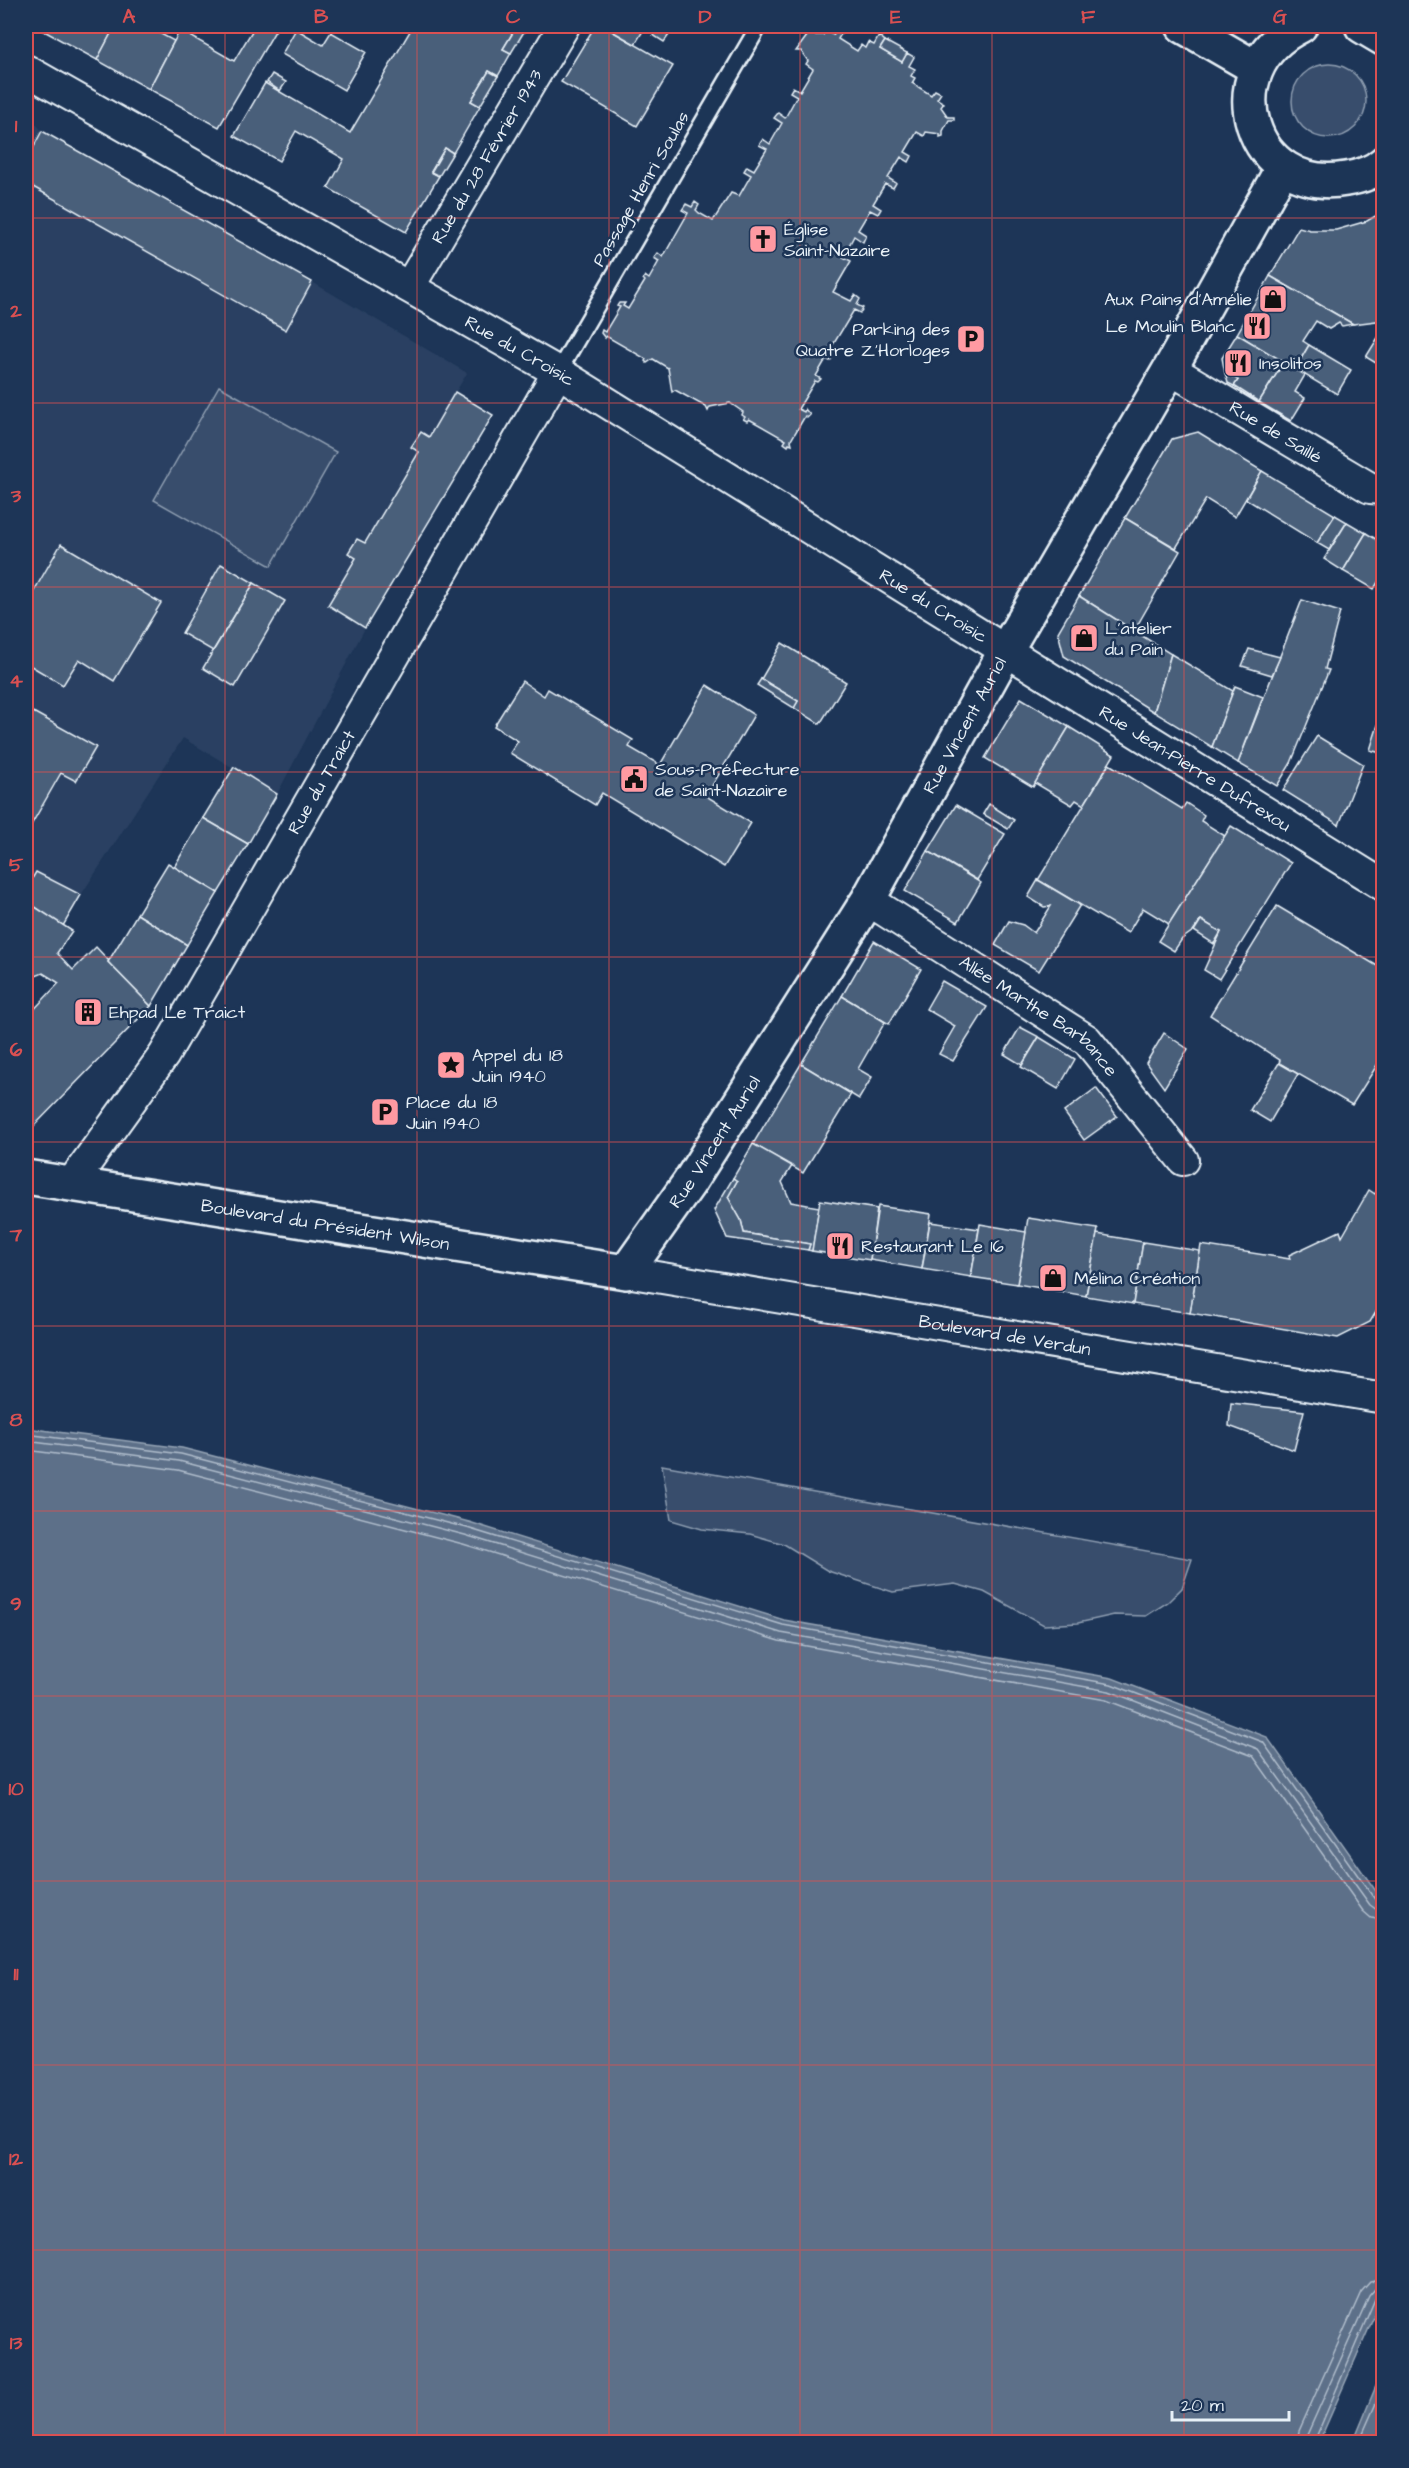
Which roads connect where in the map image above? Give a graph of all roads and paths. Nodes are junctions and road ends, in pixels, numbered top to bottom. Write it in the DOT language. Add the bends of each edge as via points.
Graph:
graph roads {
  1 [pos="564,26"];
  2 [pos="759,26"];
  3 [pos="1183,26"];
  4 [pos="1300,26"];
  5 [pos="1256,68"];
  6 [pos="26,70"];
  7 [pos="1383,163"];
  8 [pos="1283,167"];
  9 [pos="409,287"];
  10 [pos="1170,369"];
  11 [pos="558,372"];
  12 [pos="1383,489"];
  13 [pos="1006,650"];
  14 [pos="1383,886"];
  15 [pos="868,900"];
  16 [pos="1183,1160"];
  17 [pos="26,1177"];
  18 [pos="71,1185"];
  19 [pos="626,1272"];
  20 [pos="1383,1398"];
  1 -- 9 [label="street, Rue du 28 Février 1943"];
  2 -- 11 [label="lane, Passage Henri Soulas"];
  3 -- 5 [label="street"];
  4 -- 5 [label="street" via="1283,34 1267,49"];
  5 -- 8 [label="street" via="1249,95 1252,122 1264,147"];
  6 -- 9 [label="street, Rue du Croisic"];
  7 -- 8 [label="street" via="1358,177 1332,182 1306,178"];
  8 -- 10 [label="street, Rue Vincent Auriol"];
  9 -- 11 [label="street, Rue du Croisic"];
  10 -- 12 [label="street, Rue de Saillé" via="1370,488"];
  10 -- 13 [label="street, Rue Vincent Auriol"];
  11 -- 13 [label="street, Rue du Croisic"];
  11 -- 18 [label="street, Rue du Traict" via="164,1055"];
  13 -- 14 [label="street, Rue Jean-Pierre Dufrexou"];
  13 -- 15 [label="street, Rue Vincent Auriol"];
  15 -- 16 [label="street, Allée Marthe Barbance" via="1087,1040"];
  15 -- 19 [label="street, Rue Vincent Auriol" via="689,1184"];
  17 -- 18 [label="street, Boulevard du Président Wilson"];
  18 -- 19 [label="street, Boulevard du Président Wilson"];
  19 -- 20 [label="street, Boulevard de Verdun"];
}
